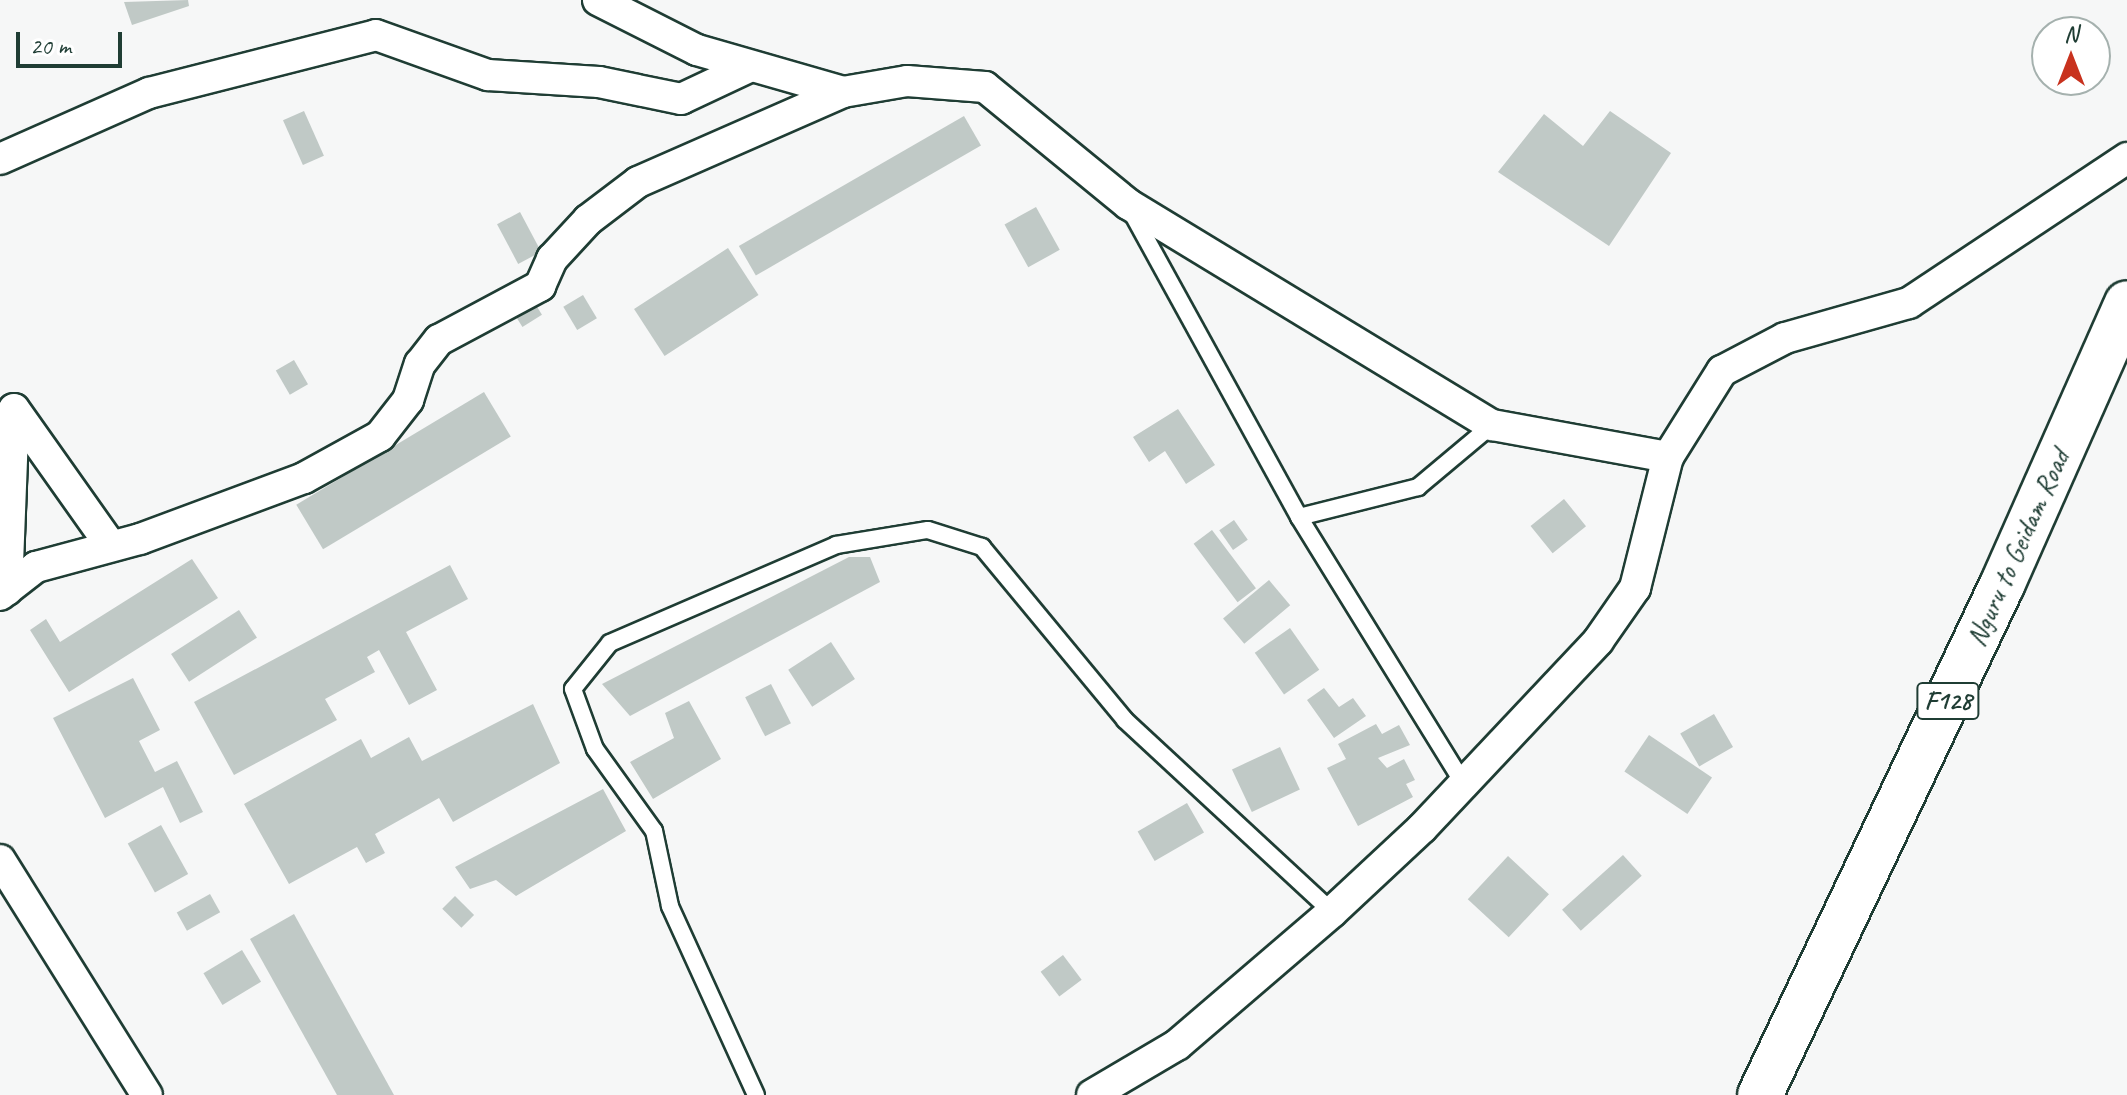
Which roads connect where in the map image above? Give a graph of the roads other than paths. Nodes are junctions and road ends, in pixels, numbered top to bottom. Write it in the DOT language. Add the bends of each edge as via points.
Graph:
graph roads {
  1 [pos="598,0"];
  2 [pos="628,9"];
  3 [pos="751,66"];
  4 [pos="843,92"];
  5 [pos="2127,158"];
  6 [pos="0,159"];
  7 [pos="1128,204"];
  8 [pos="2127,303"];
  9 [pos="1492,425"];
  10 [pos="1668,457"];
  11 [pos="1299,517"];
  12 [pos="111,546"];
  13 [pos="3,593"];
  14 [pos="1463,783"];
  15 [pos="0,860"];
  16 [pos="1332,912"];
  17 [pos="147,1095"];
  18 [pos="756,1095"];
  19 [pos="1092,1095"];
  20 [pos="1760,1095"];
  1 -- 2 [label="street"];
  2 -- 3 [label="street" via="697,50"];
  3 -- 4 [label="street"];
  3 -- 6 [label="street" via="681,99 599,82 488,75 376,35 149,93"];
  4 -- 7 [label="street" via="907,81 985,87"];
  4 -- 12 [label="street" via="638,182 588,220 552,259 540,286 439,340 420,364 408,400 380,436 304,478"];
  5 -- 10 [label="street" via="1909,303 1785,338 1722,371"];
  7 -- 9 [label="street"];
  7 -- 11 [label="lane"];
  8 -- 20 [label="main road, Nguru to Geidam Road / F128" via="1996,599"];
  9 -- 10 [label="street"];
  9 -- 11 [label="lane" via="1418,487"];
  10 -- 14 [label="street" via="1635,588 1598,641"];
  11 -- 14 [label="lane"];
  12 -- 13 [label="street" via="36,567"];
  12 -- 13 [label="street" via="14,409"];
  14 -- 16 [label="street"];
  15 -- 17 [label="street"];
  16 -- 18 [label="lane" via="1125,720 982,547 928,530 836,545 610,643 573,689 595,749 654,831 670,906"];
  16 -- 19 [label="street" via="1177,1045"];
}
